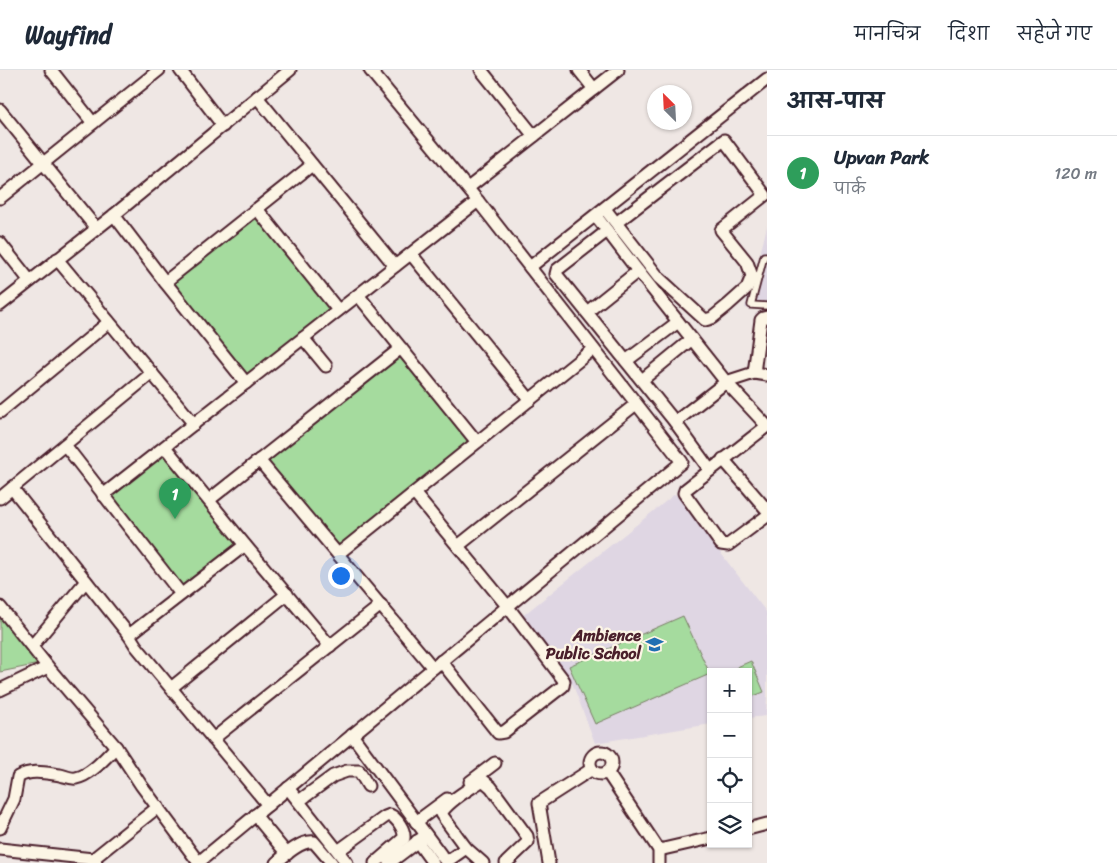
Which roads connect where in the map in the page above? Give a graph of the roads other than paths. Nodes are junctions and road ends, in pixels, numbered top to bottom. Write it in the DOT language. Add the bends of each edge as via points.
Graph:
graph roads {
  1 [pos="51,70"];
  2 [pos="159,70"];
  3 [pos="180,70"];
  4 [pos="290,70"];
  5 [pos="370,70"];
  6 [pos="481,70"];
  7 [pos="579,70"];
  8 [pos="618,70"];
  9 [pos="767,79"];
  10 [pos="594,89"];
  11 [pos="256,97"];
  12 [pos="1,112"];
  13 [pos="92,123"];
  14 [pos="712,124"];
  15 [pos="223,126"];
  16 [pos="534,136"];
  17 [pos="724,140"];
  18 [pos="43,163"];
  19 [pos="312,165"];
  20 [pos="468,188"];
  21 [pos="0,198"];
  22 [pos="478,201"];
  23 [pos="257,209"];
  24 [pos="600,212"];
  25 [pos="114,215"];
  26 [pos="612,227"];
  27 [pos="96,228"];
  28 [pos="0,243"];
  29 [pos="411,254"];
  30 [pos="767,256"];
  31 [pos="57,259"];
  32 [pos="395,266"];
  33 [pos="530,267"];
  34 [pos="638,272"];
  35 [pos="30,281"];
  36 [pos="165,282"];
  37 [pos="358,295"];
  38 [pos="0,305"];
  39 [pos="767,306"];
  40 [pos="338,310"];
  41 [pos="587,312"];
  42 [pos="767,317"];
  43 [pos="109,322"];
  44 [pos="678,322"];
  45 [pos="303,338"];
  46 [pos="692,340"];
  47 [pos="401,348"];
  48 [pos="593,349"];
  49 [pos="626,361"];
  50 [pos="326,366"];
  51 [pos="152,373"];
  52 [pos="754,373"];
  53 [pos="767,375"];
  54 [pos="639,377"];
  55 [pos="726,382"];
  56 [pos="246,383"];
  57 [pos="622,385"];
  58 [pos="530,400"];
  59 [pos="636,404"];
  60 [pos="0,412"];
  61 [pos="675,422"];
  62 [pos="194,424"];
  63 [pos="767,426"];
  64 [pos="477,442"];
  65 [pos="65,445"];
  66 [pos="165,446"];
  67 [pos="724,459"];
  68 [pos="260,460"];
  69 [pos="710,470"];
  70 [pos="12,488"];
  71 [pos="414,493"];
  72 [pos="104,495"];
  73 [pos="0,498"];
  74 [pos="209,500"];
  75 [pos="767,510"];
  76 [pos="767,516"];
  77 [pos="245,545"];
  78 [pos="458,546"];
  79 [pos="338,554"];
  80 [pos="86,581"];
  81 [pos="181,594"];
  82 [pos="287,594"];
  83 [pos="381,605"];
  84 [pos="508,606"];
  85 [pos="0,607"];
  86 [pos="129,635"];
  87 [pos="32,646"];
  88 [pos="330,646"];
  89 [pos="437,665"];
  90 [pos="48,667"];
  91 [pos="171,688"];
  92 [pos="0,690"];
  93 [pos="352,735"];
  94 [pos="213,739"];
  95 [pos="116,747"];
  96 [pos="495,763"];
  97 [pos="592,769"];
  98 [pos="608,772"];
  99 [pos="368,786"];
  100 [pos="288,788"];
  101 [pos="299,801"];
  102 [pos="268,805"];
  103 [pos="158,807"];
  104 [pos="255,815"];
  105 [pos="416,822"];
  106 [pos="767,824"];
  107 [pos="0,828"];
  108 [pos="752,828"];
  109 [pos="421,838"];
  110 [pos="707,839"];
  111 [pos="466,848"];
  112 [pos="0,849"];
  113 [pos="338,850"];
  114 [pos="659,850"];
  115 [pos="287,854"];
  116 [pos="95,861"];
  117 [pos="446,862"];
  118 [pos="199,863"];
  119 [pos="276,863"];
  120 [pos="332,863"];
  121 [pos="346,863"];
  122 [pos="375,863"];
  123 [pos="390,863"];
  124 [pos="433,863"];
  125 [pos="483,863"];
  126 [pos="506,863"];
  127 [pos="549,863"];
  128 [pos="659,863"];
  1 -- 13 [label="street"];
  2 -- 13 [label="street"];
  3 -- 15 [label="street"];
  4 -- 11 [label="street"];
  5 -- 20 [label="street"];
  6 -- 16 [label="street"];
  7 -- 10 [label="street"];
  8 -- 10 [label="street"];
  9 -- 14 [label="street"];
  10 -- 16 [label="street"];
  11 -- 15 [label="street"];
  11 -- 19 [label="street"];
  12 -- 18 [label="street"];
  13 -- 18 [label="street"];
  14 -- 17 [label="street"];
  14 -- 24 [label="street"];
  15 -- 25 [label="street"];
  16 -- 20 [label="street"];
  17 -- 26 [label="street"];
  17 -- 26 [label="street" via="766,195 721,230 747,262 752,276 747,288 712,318 705,320 659,278"];
  18 -- 21 [label="street"];
  18 -- 27 [label="street"];
  19 -- 23 [label="street"];
  19 -- 32 [label="street"];
  20 -- 22 [label="street"];
  22 -- 29 [label="street"];
  22 -- 33 [label="street"];
  23 -- 36 [label="street"];
  23 -- 40 [label="street"];
  24 -- 26 [label="street"];
  24 -- 33 [label="street"];
  25 -- 27 [label="street"];
  25 -- 36 [label="street"];
  26 -- 34 [label="street"];
  26 -- 41 [label="street" via="555,272"];
  27 -- 31 [label="street"];
  28 -- 35 [label="street"];
  29 -- 32 [label="street"];
  29 -- 58 [label="street"];
  30 -- 39 [label="lane" via="764,256 751,305"];
  31 -- 35 [label="street"];
  31 -- 43 [label="street"];
  32 -- 37 [label="street"];
  33 -- 48 [label="street"];
  34 -- 41 [label="street"];
  34 -- 44 [label="street"];
  35 -- 38 [label="street"];
  36 -- 56 [label="street"];
  37 -- 40 [label="street"];
  37 -- 47 [label="street"];
  40 -- 45 [label="street"];
  41 -- 49 [label="street"];
  42 -- 52 [label="street" via="761,320"];
  43 -- 51 [label="street"];
  43 -- 60 [label="street"];
  44 -- 46 [label="street"];
  44 -- 49 [label="street"];
  45 -- 50 [label="street"];
  45 -- 56 [label="street"];
  46 -- 54 [label="street"];
  46 -- 55 [label="street"];
  47 -- 64 [label="street"];
  47 -- 68 [label="street"];
  48 -- 57 [label="street"];
  48 -- 58 [label="street"];
  49 -- 54 [label="street"];
  51 -- 62 [label="street"];
  51 -- 65 [label="street"];
  52 -- 53 [label="street"];
  52 -- 55 [label="street"];
  54 -- 57 [label="street"];
  54 -- 61 [label="street"];
  55 -- 61 [label="street"];
  55 -- 63 [label="street"];
  56 -- 62 [label="street"];
  57 -- 59 [label="street"];
  58 -- 64 [label="street"];
  59 -- 78 [label="street"];
  59 -- 84 [label="street" via="682,462"];
  61 -- 69 [label="street"];
  62 -- 66 [label="street"];
  63 -- 67 [label="street"];
  64 -- 71 [label="street"];
  65 -- 70 [label="street"];
  65 -- 72 [label="street"];
  66 -- 72 [label="street"];
  66 -- 74 [label="street"];
  67 -- 69 [label="street"];
  67 -- 75 [label="street"];
  68 -- 74 [label="street"];
  68 -- 79 [label="street"];
  69 -- 76 [label="street" via="684,493 721,544 728,545"];
  70 -- 73 [label="street"];
  70 -- 80 [label="street"];
  71 -- 78 [label="street"];
  71 -- 79 [label="street"];
  72 -- 81 [label="street"];
  74 -- 77 [label="street"];
  77 -- 81 [label="street"];
  77 -- 82 [label="street"];
  78 -- 84 [label="street"];
  79 -- 83 [label="street"];
  80 -- 86 [label="street"];
  80 -- 87 [label="street"];
  81 -- 86 [label="street"];
  82 -- 88 [label="street"];
  82 -- 91 [label="street"];
  83 -- 88 [label="street"];
  83 -- 89 [label="street"];
  84 -- 89 [label="street"];
  84 -- 89 [label="street" via="562,678 563,686 504,732 498,733"];
  85 -- 87 [label="street"];
  86 -- 91 [label="street"];
  87 -- 90 [label="street"];
  88 -- 94 [label="street"];
  89 -- 93 [label="street"];
  90 -- 92 [label="street"];
  90 -- 95 [label="street"];
  91 -- 94 [label="street"];
  93 -- 100 [label="street"];
  93 -- 105 [label="street"];
  94 -- 102 [label="street"];
  95 -- 103 [label="street"];
  95 -- 107 [label="street" via="87,774 74,779 31,771 23,773 18,777 14,798"];
  96 -- 105 [label="street"];
  97 -- 98 [label="street" via="597,774"];
  97 -- 98 [label="street" via="592,758 597,753 604,753 612,760"];
  97 -- 127 [label="street" via="539,803"];
  98 -- 114 [label="street"];
  99 -- 101 [label="street" via="359,771 347,771 332,776"];
  100 -- 101 [label="street"];
  100 -- 102 [label="street"];
  101 -- 113 [label="street"];
  102 -- 104 [label="street"];
  103 -- 116 [label="street"];
  103 -- 118 [label="street"];
  104 -- 115 [label="street"];
  104 -- 118 [label="street"];
  105 -- 109 [label="street"];
  106 -- 108 [label="street"];
  109 -- 117 [label="street"];
  109 -- 123 [label="street"];
  109 -- 124 [label="street"];
  110 -- 114 [label="street"];
  111 -- 117 [label="street"];
  111 -- 125 [label="street"];
  111 -- 126 [label="street" via="441,814 442,810 484,781 527,836 528,842"];
  112 -- 116 [label="street"];
  113 -- 121 [label="street"];
  113 -- 122 [label="street" via="385,817 393,816 404,832 404,838"];
  114 -- 128 [label="street"];
  115 -- 119 [label="street"];
  115 -- 120 [label="street" via="303,843 314,842"];
}
